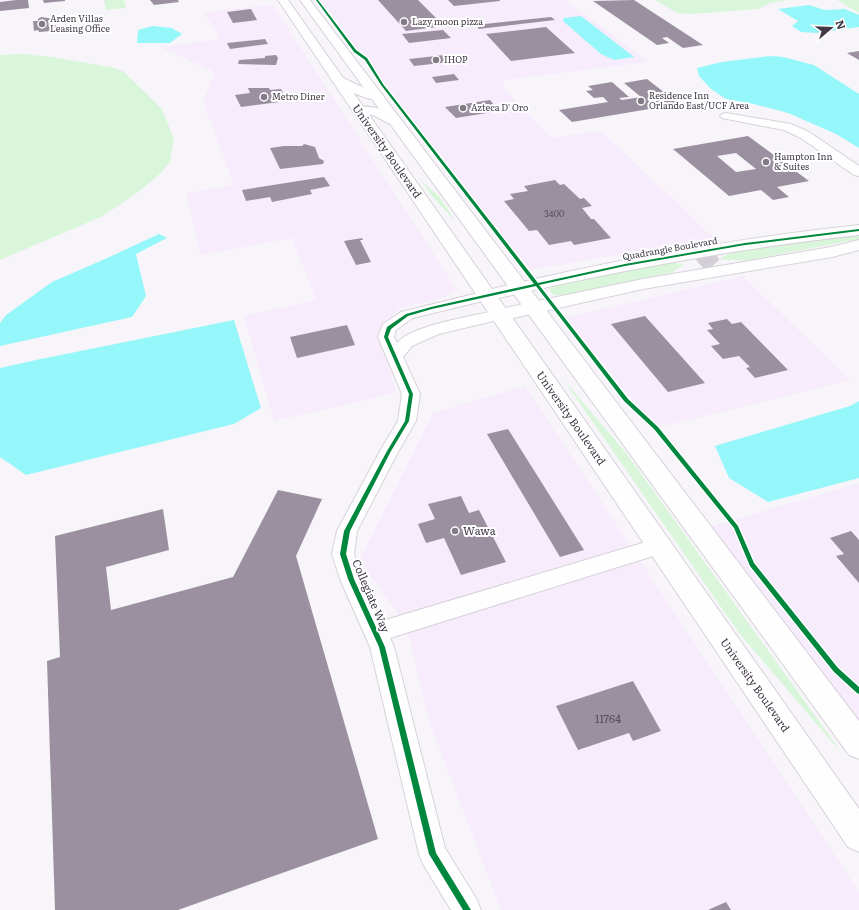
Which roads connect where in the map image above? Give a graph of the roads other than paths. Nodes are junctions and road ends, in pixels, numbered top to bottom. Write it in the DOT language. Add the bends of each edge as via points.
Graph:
graph roads {
  1 [pos="283,0"];
  2 [pos="293,0"];
  3 [pos="304,0"];
  4 [pos="313,11"];
  5 [pos="337,79"];
  6 [pos="376,96"];
  7 [pos="359,110"];
  8 [pos="726,116"];
  9 [pos="393,120"];
  10 [pos="859,172"];
  11 [pos="859,230"];
  12 [pos="859,245"];
  13 [pos="519,288"];
  14 [pos="486,296"];
  15 [pos="534,308"];
  16 [pos="500,315"];
  17 [pos="395,356"];
  18 [pos="659,546"];
  19 [pos="375,633"];
  20 [pos="859,745"];
  21 [pos="859,836"];
  22 [pos="467,910"];
  1 -- 5 [label="main road, University Boulevard"];
  2 -- 4 [label="main road"];
  3 -- 4 [label="main road, University Boulevard"];
  4 -- 6 [label="main road, University Boulevard"];
  5 -- 6 [label="main road"];
  5 -- 7 [label="main road, University Boulevard"];
  6 -- 9 [label="main road, University Boulevard"];
  7 -- 9 [label="main road" via="376,111"];
  7 -- 14 [label="main road, University Boulevard"];
  8 -- 10 [label="street" via="787,127"];
  9 -- 13 [label="main road, University Boulevard"];
  11 -- 13 [label="main road, Quadrangle Boulevard" via="806,235 708,250"];
  12 -- 15 [label="main road" via="832,252 643,284"];
  13 -- 14 [label="main road, Quadrangle Boulevard"];
  13 -- 15 [label="main road, University Boulevard"];
  14 -- 16 [label="main road, University Boulevard"];
  14 -- 17 [label="street, Collegiate Way" via="406,315 389,328 386,337"];
  15 -- 16 [label="main road"];
  15 -- 20 [label="main road, University Boulevard"];
  16 -- 17 [label="street" via="434,330 406,342"];
  16 -- 18 [label="main road, University Boulevard"];
  17 -- 19 [label="street, Collegiate Way" via="411,394 407,421 347,531 342,554"];
  18 -- 19 [label="street"];
  18 -- 21 [label="main road, University Boulevard"];
  19 -- 22 [label="street, Collegiate Way" via="382,647 432,854"];
}
